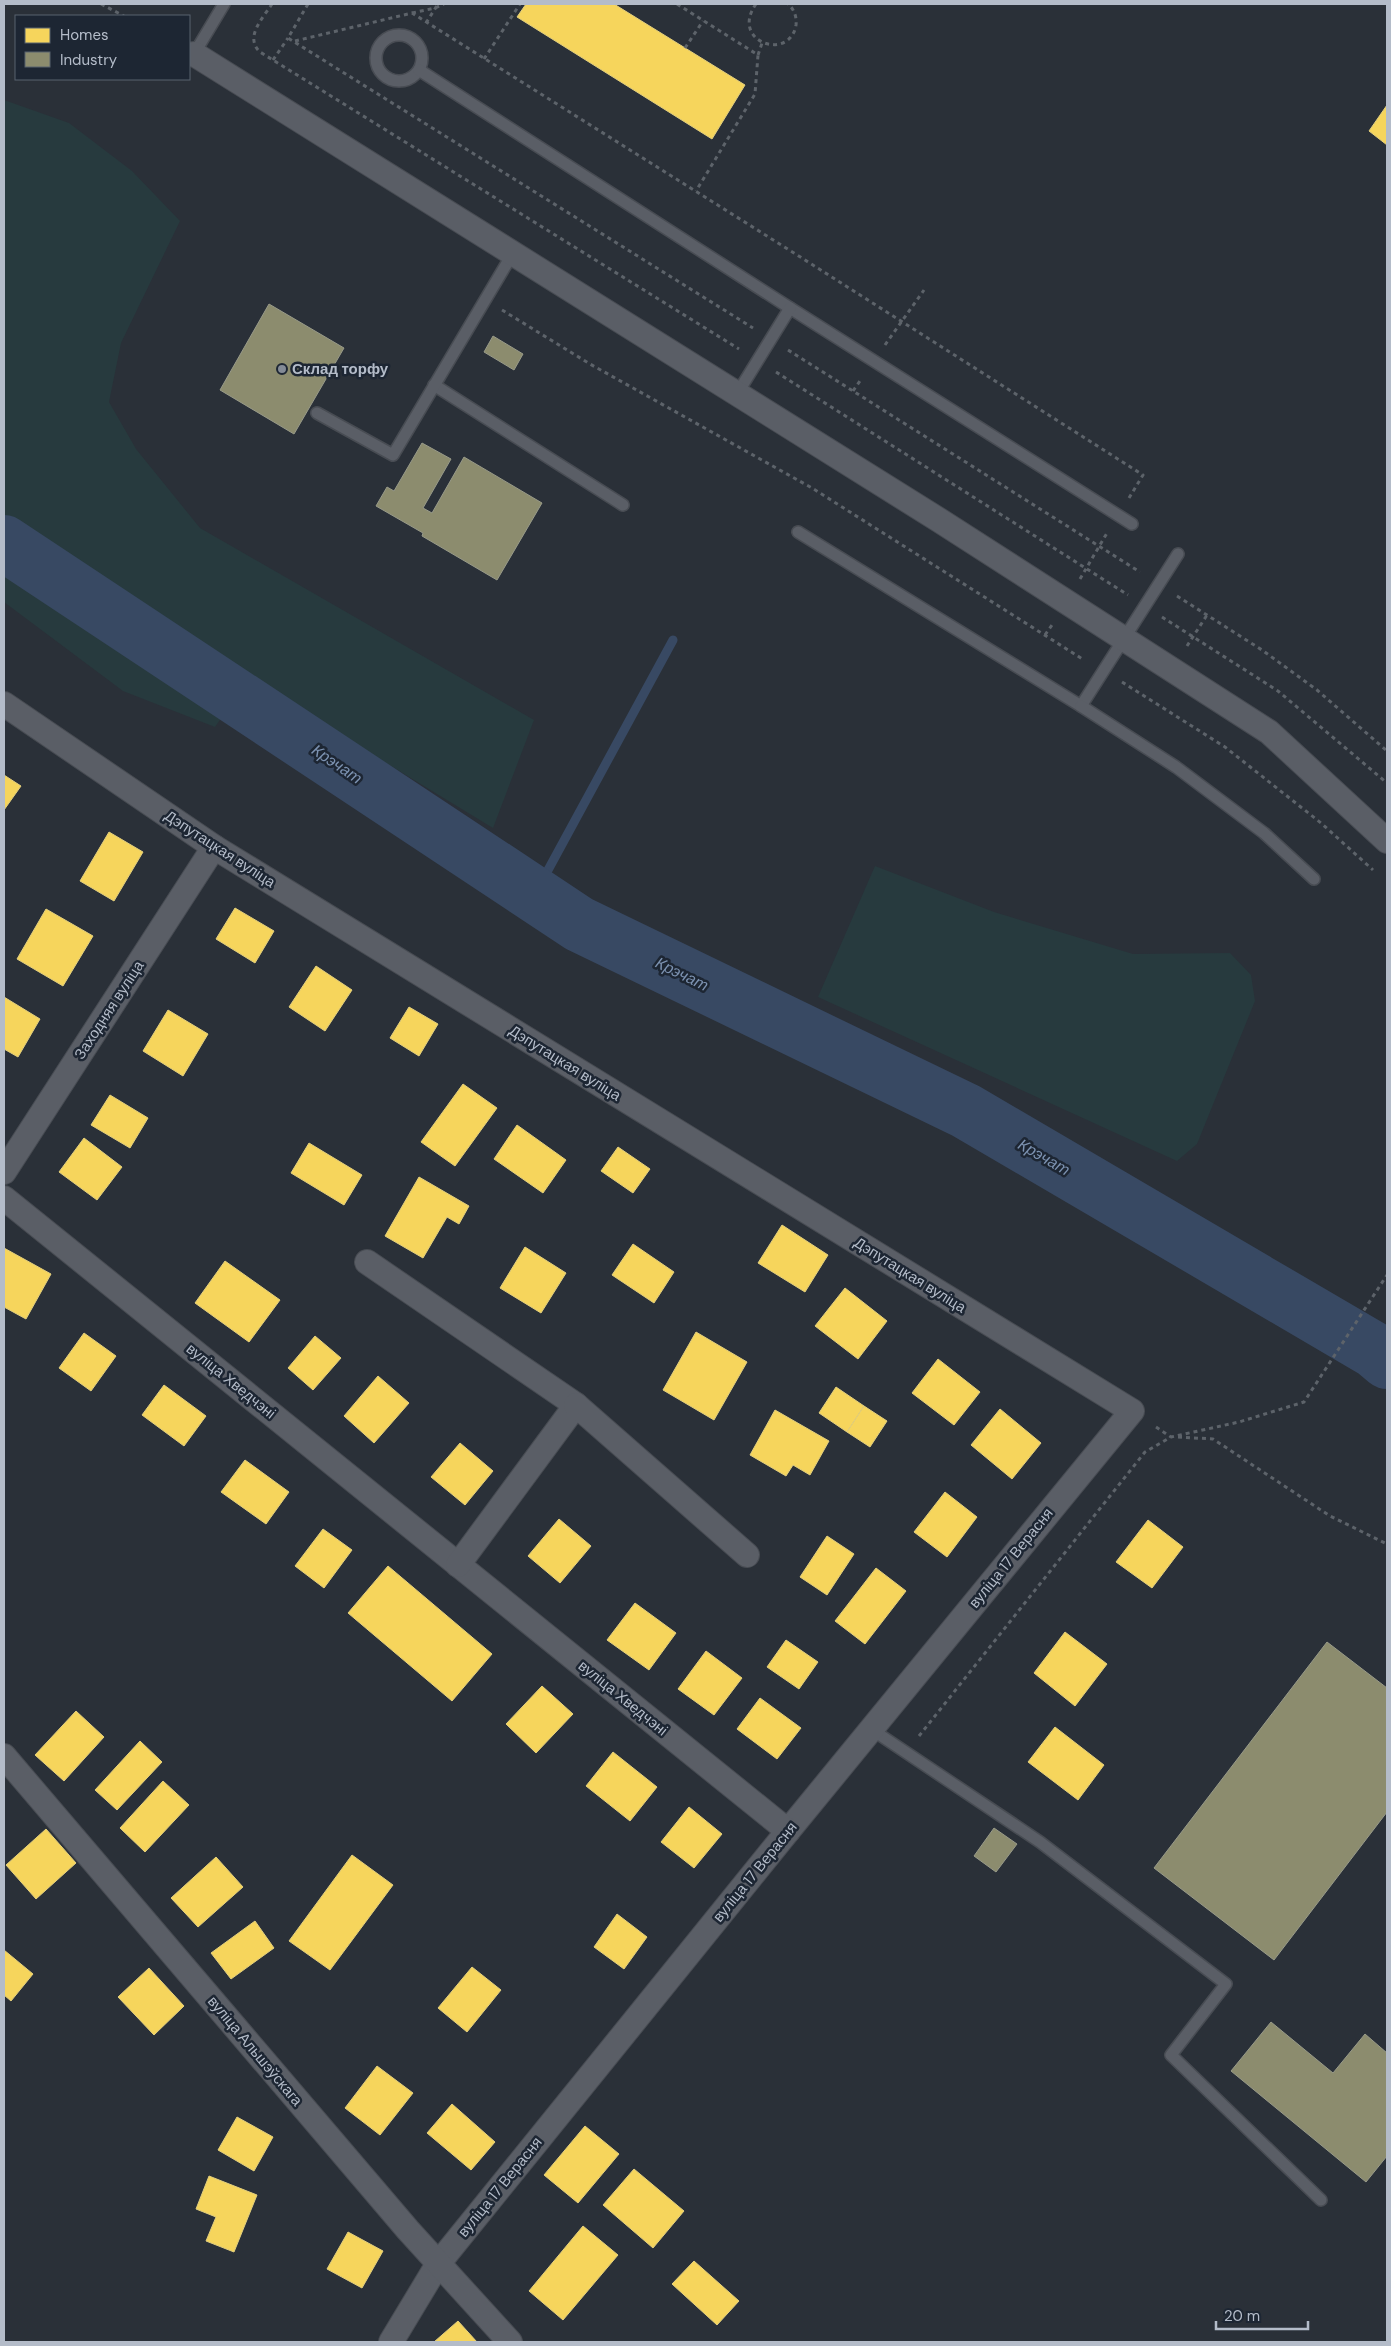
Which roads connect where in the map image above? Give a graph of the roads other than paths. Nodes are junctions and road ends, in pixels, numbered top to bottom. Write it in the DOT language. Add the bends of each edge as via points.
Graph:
graph roads {
  1 [pos="224,4"];
  2 [pos="194,54"];
  3 [pos="419,70"];
  4 [pos="513,253"];
  5 [pos="790,308"];
  6 [pos="434,385"];
  7 [pos="737,394"];
  8 [pos="317,413"];
  9 [pos="622,505"];
  10 [pos="1132,524"];
  11 [pos="798,532"];
  12 [pos="1178,554"];
  13 [pos="1123,638"];
  14 [pos="4,704"];
  15 [pos="1081,706"];
  16 [pos="1387,841"];
  17 [pos="214,848"];
  18 [pos="1314,879"];
  19 [pos="4,1172"];
  20 [pos="4,1198"];
  21 [pos="367,1262"];
  22 [pos="576,1405"];
  23 [pos="1132,1411"];
  24 [pos="747,1555"];
  25 [pos="458,1565"];
  26 [pos="871,1729"];
  27 [pos="4,1756"];
  28 [pos="788,1831"];
  29 [pos="1321,2200"];
  30 [pos="438,2264"];
  31 [pos="391,2342"];
  32 [pos="510,2342"];
  1 -- 2 [label="lane"];
  2 -- 4 [label="street"];
  3 -- 3 [label="lane" via="404,81 386,76 376,60 382,42 390,36 409,36 421,51"];
  3 -- 5 [label="lane"];
  4 -- 6 [label="lane"];
  4 -- 7 [label="street"];
  5 -- 7 [label="lane"];
  5 -- 10 [label="lane"];
  6 -- 8 [label="lane" via="393,455"];
  6 -- 9 [label="lane"];
  7 -- 13 [label="street"];
  11 -- 15 [label="lane"];
  12 -- 13 [label="lane"];
  13 -- 15 [label="lane"];
  13 -- 16 [label="street" via="1269,732"];
  14 -- 17 [label="street, Дэпутацкая вуліца"];
  15 -- 18 [label="lane" via="1176,768 1264,833"];
  17 -- 19 [label="street, Заходняя вуліца"];
  17 -- 23 [label="street, Дэпутацкая вуліца"];
  20 -- 25 [label="street, вуліца Хведчэні"];
  21 -- 22 [label="street"];
  22 -- 24 [label="street"];
  22 -- 25 [label="street"];
  23 -- 26 [label="street, вуліца 17 Верасня"];
  25 -- 28 [label="street, вуліца Хведчэні"];
  26 -- 28 [label="street, вуліца 17 Верасня"];
  26 -- 29 [label="lane" via="1040,1842 1226,1984 1171,2055"];
  27 -- 30 [label="street, вуліца Альшэўскага"];
  28 -- 30 [label="street, вуліца 17 Верасня"];
  30 -- 31 [label="street, вуліца 17 Верасня"];
  30 -- 32 [label="street, вуліца Альшэўскага"];
}
